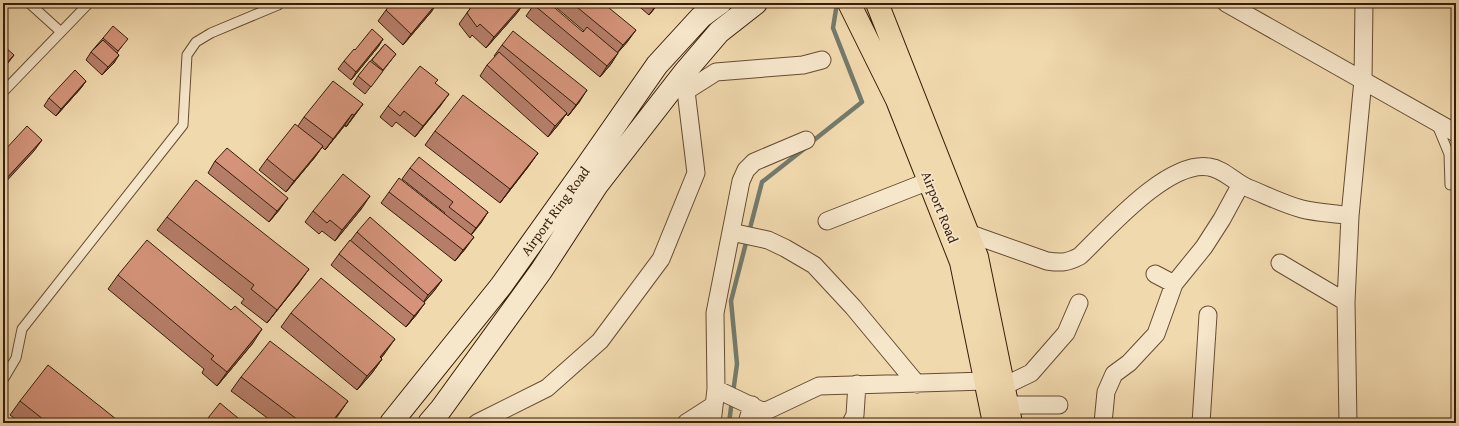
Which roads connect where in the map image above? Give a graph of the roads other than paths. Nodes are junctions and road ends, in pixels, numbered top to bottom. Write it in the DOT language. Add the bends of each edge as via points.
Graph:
graph roads {
  1 [pos="30,3"];
  2 [pos="89,3"];
  3 [pos="280,3"];
  4 [pos="720,3"];
  5 [pos="756,3"];
  6 [pos="849,3"];
  7 [pos="876,3"];
  8 [pos="1226,3"];
  9 [pos="1364,3"];
  10 [pos="61,32"];
  11 [pos="822,60"];
  12 [pos="1363,80"];
  13 [pos="3,92"];
  14 [pos="1435,122"];
  15 [pos="1456,133"];
  16 [pos="806,140"];
  17 [pos="929,181"];
  18 [pos="1241,184"];
  19 [pos="1450,185"];
  20 [pos="1350,216"];
  21 [pos="827,221"];
  22 [pos="968,233"];
  23 [pos="743,235"];
  24 [pos="1280,263"];
  25 [pos="1155,274"];
  26 [pos="1174,284"];
  27 [pos="1346,302"];
  28 [pos="1079,303"];
  29 [pos="1208,315"];
  30 [pos="3,380"];
  31 [pos="857,384"];
  32 [pos="917,384"];
  33 [pos="1002,399"];
  34 [pos="741,404"];
  35 [pos="1059,405"];
  36 [pos="391,423"];
  37 [pos="429,423"];
  38 [pos="477,423"];
  39 [pos="686,423"];
  40 [pos="712,423"];
  41 [pos="747,423"];
  42 [pos="851,423"];
  43 [pos="994,423"];
  44 [pos="1103,423"];
  45 [pos="1200,423"];
  46 [pos="1348,423"];
  1 -- 10 [label="lane"];
  2 -- 10 [label="lane"];
  3 -- 30 [label="lane" via="196,42 187,55 183,125 22,329 16,358"];
  4 -- 36 [label="main road, Airport Ring Road" via="701,17 657,65 501,286"];
  5 -- 37 [label="main road, Airport Ring Road" via="719,32 684,73 597,185 541,271"];
  6 -- 17 [label="highway, Airport Road" via="897,100"];
  7 -- 22 [label="highway, Airport Road"];
  8 -- 12 [label="street"];
  9 -- 12 [label="street"];
  10 -- 13 [label="lane"];
  11 -- 38 [label="street" via="803,65 716,72 686,91 696,173 661,259 600,341 547,388"];
  12 -- 14 [label="street"];
  12 -- 20 [label="street"];
  14 -- 15 [label="street"];
  14 -- 19 [label="lane" via="1449,154"];
  16 -- 23 [label="street" via="754,162 746,170 741,181"];
  17 -- 21 [label="street"];
  17 -- 33 [label="highway, Airport Road" via="961,262"];
  18 -- 20 [label="street" via="1303,209"];
  18 -- 22 [label="street" via="1226,173 1208,166 1189,168 1169,177 1140,199 1080,256 1060,263 1035,257"];
  18 -- 26 [label="street" via="1204,247"];
  20 -- 27 [label="street"];
  22 -- 33 [label="highway, Airport Road" via="977,257"];
  23 -- 32 [label="street" via="768,240 814,264"];
  23 -- 34 [label="street" via="715,312"];
  24 -- 27 [label="street"];
  25 -- 26 [label="street"];
  26 -- 44 [label="street" via="1156,334 1129,363 1114,374 1106,392"];
  27 -- 46 [label="street"];
  28 -- 33 [label="street" via="1066,333 1031,373"];
  29 -- 45 [label="street"];
  31 -- 32 [label="street"];
  31 -- 34 [label="street" via="819,386"];
  31 -- 42 [label="street" via="855,416"];
  32 -- 33 [label="street"];
  33 -- 35 [label="street"];
  33 -- 43 [label="highway, Airport Road"];
  34 -- 39 [label="street"];
  34 -- 40 [label="street"];
  34 -- 41 [label="street"];
}
